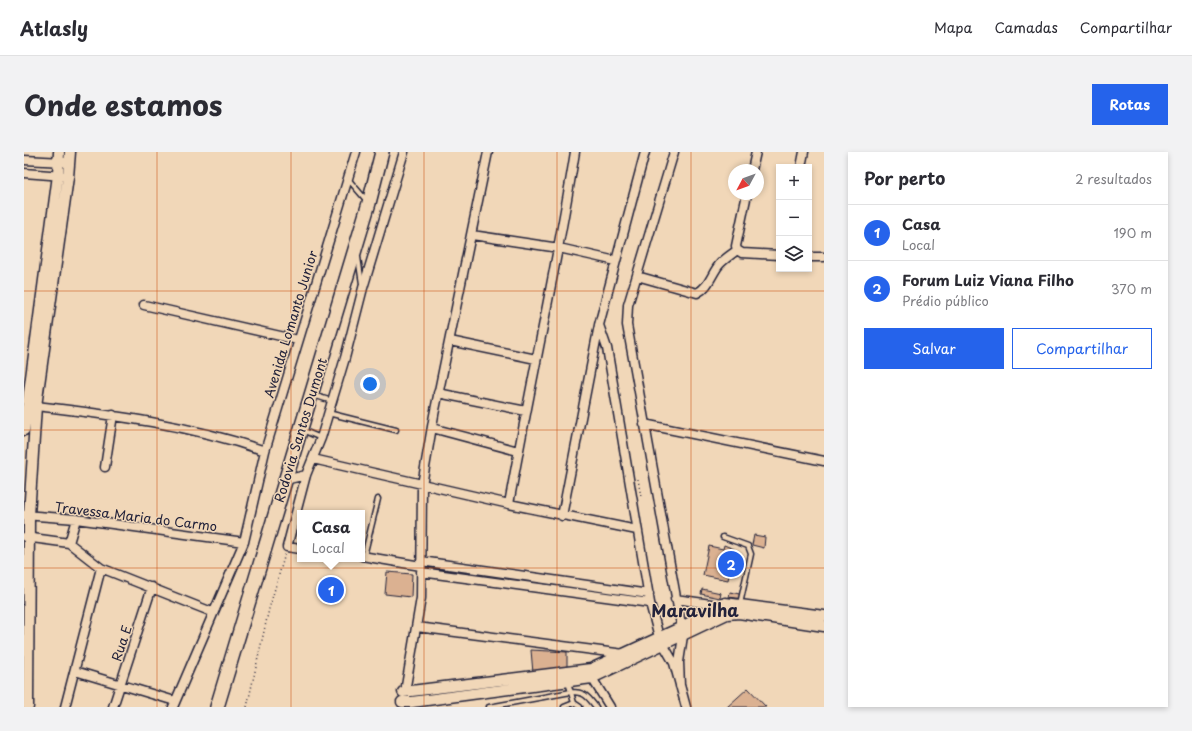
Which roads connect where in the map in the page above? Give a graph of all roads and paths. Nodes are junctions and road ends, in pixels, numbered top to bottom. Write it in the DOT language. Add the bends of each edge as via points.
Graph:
graph roads {
  1 [pos="70,152"];
  2 [pos="356,152"];
  3 [pos="382,152"];
  4 [pos="404,152"];
  5 [pos="488,152"];
  6 [pos="575,152"];
  7 [pos="645,152"];
  8 [pos="674,152"];
  9 [pos="756,152"];
  10 [pos="804,152"];
  11 [pos="59,157"];
  12 [pos="24,160"];
  13 [pos="69,163"];
  14 [pos="753,164"];
  15 [pos="802,164"];
  16 [pos="24,174"];
  17 [pos="58,175"];
  18 [pos="68,177"];
  19 [pos="348,178"];
  20 [pos="746,200"];
  21 [pos="369,203"];
  22 [pos="472,235"];
  23 [pos="356,244"];
  24 [pos="559,248"];
  25 [pos="737,250"];
  26 [pos="776,256"];
  27 [pos="812,257"];
  28 [pos="824,257"];
  29 [pos="616,261"];
  30 [pos="637,276"];
  31 [pos="363,288"];
  32 [pos="144,305"];
  33 [pos="599,325"];
  34 [pos="298,340"];
  35 [pos="450,341"];
  36 [pos="536,359"];
  37 [pos="438,393"];
  38 [pos="311,395"];
  39 [pos="332,401"];
  40 [pos="36,406"];
  41 [pos="526,411"];
  42 [pos="328,413"];
  43 [pos="113,415"];
  44 [pos="644,424"];
  45 [pos="432,428"];
  46 [pos="300,429"];
  47 [pos="24,430"];
  48 [pos="396,430"];
  49 [pos="321,438"];
  50 [pos="265,451"];
  51 [pos="518,451"];
  52 [pos="312,459"];
  53 [pos="824,461"];
  54 [pos="105,467"];
  55 [pos="28,469"];
  56 [pos="306,475"];
  57 [pos="285,480"];
  58 [pos="422,485"];
  59 [pos="378,499"];
  60 [pos="509,504"];
  61 [pos="27,515"];
  62 [pos="562,516"];
  63 [pos="76,519"];
  64 [pos="637,530"];
  65 [pos="27,537"];
  66 [pos="722,537"];
  67 [pos="244,542"];
  68 [pos="69,543"];
  69 [pos="287,547"];
  70 [pos="365,548"];
  71 [pos="297,549"];
  72 [pos="365,556"];
  73 [pos="421,566"];
  74 [pos="101,568"];
  75 [pos="152,587"];
  76 [pos="649,594"];
  77 [pos="675,599"];
  78 [pos="650,603"];
  79 [pos="740,604"];
  80 [pos="717,608"];
  81 [pos="212,612"];
  82 [pos="727,614"];
  83 [pos="824,618"];
  84 [pos="417,627"];
  85 [pos="681,632"];
  86 [pos="660,641"];
  87 [pos="624,654"];
  88 [pos="74,671"];
  89 [pos="592,674"];
  90 [pos="569,682"];
  91 [pos="120,685"];
  92 [pos="680,686"];
  93 [pos="407,698"];
  94 [pos="518,702"];
  95 [pos="574,703"];
  96 [pos="174,704"];
  97 [pos="500,706"];
  98 [pos="28,707"];
  99 [pos="65,707"];
  100 [pos="113,707"];
  101 [pos="217,707"];
  102 [pos="247,707"];
  103 [pos="489,707"];
  104 [pos="521,707"];
  105 [pos="564,707"];
  106 [pos="580,707"];
  107 [pos="596,707"];
  108 [pos="610,707"];
  109 [pos="686,707"];
  1 -- 13 [label="street"];
  2 -- 19 [label="street, Avenida Lomanto Junior"];
  3 -- 21 [label="highway, Rodovia Santos Dumont"];
  4 -- 31 [label="street"];
  5 -- 22 [label="street"];
  6 -- 24 [label="street"];
  7 -- 29 [label="street"];
  8 -- 30 [label="street"];
  9 -- 14 [label="street"];
  10 -- 15 [label="street"];
  11 -- 12 [label="street"];
  11 -- 13 [label="street"];
  11 -- 17 [label="street"];
  13 -- 18 [label="street"];
  16 -- 17 [label="street"];
  17 -- 18 [label="street"];
  17 -- 47 [label="street"];
  18 -- 40 [label="street"];
  19 -- 21 [label="lane"];
  19 -- 34 [label="street, Avenida Lomanto Junior"];
  20 -- 25 [label="street"];
  21 -- 23 [label="highway, Rodovia Santos Dumont"];
  22 -- 24 [label="street"];
  22 -- 35 [label="street"];
  23 -- 31 [label="lane"];
  23 -- 38 [label="highway, Rodovia Santos Dumont"];
  24 -- 29 [label="street"];
  24 -- 36 [label="street"];
  25 -- 26 [label="street" via="742,253"];
  25 -- 30 [label="street" via="725,259 707,285 696,292"];
  27 -- 28 [label="street"];
  29 -- 33 [label="street"];
  30 -- 44 [label="street" via="628,305 627,326"];
  31 -- 39 [label="street"];
  32 -- 34 [label="street"];
  33 -- 62 [label="street"];
  33 -- 64 [label="street" via="607,348"];
  34 -- 50 [label="street, Avenida Lomanto Junior"];
  35 -- 36 [label="street"];
  35 -- 37 [label="street"];
  36 -- 41 [label="street"];
  37 -- 41 [label="street"];
  37 -- 45 [label="street"];
  38 -- 39 [label="lane"];
  38 -- 46 [label="highway, Rodovia Santos Dumont"];
  39 -- 42 [label="street"];
  40 -- 43 [label="street"];
  40 -- 55 [label="street"];
  41 -- 51 [label="street"];
  42 -- 48 [label="lane"];
  42 -- 49 [label="street"];
  43 -- 50 [label="street" via="181,427"];
  43 -- 54 [label="street"];
  44 -- 53 [label="street"];
  44 -- 77 [label="street"];
  45 -- 51 [label="street"];
  45 -- 58 [label="street"];
  46 -- 49 [label="lane"];
  46 -- 57 [label="highway, Rodovia Santos Dumont"];
  49 -- 52 [label="street"];
  50 -- 67 [label="street, Avenida Lomanto Junior"];
  51 -- 60 [label="street"];
  52 -- 56 [label="street"];
  52 -- 58 [label="street"];
  55 -- 61 [label="street"];
  56 -- 57 [label="street"];
  56 -- 69 [label="street"];
  57 -- 101 [label="highway, Rodovia Santos Dumont"];
  58 -- 60 [label="street"];
  58 -- 73 [label="street"];
  59 -- 70 [label="lane"];
  60 -- 62 [label="street"];
  61 -- 63 [label="street, Travessa Maria do Carmo"];
  61 -- 65 [label="street"];
  62 -- 64 [label="street"];
  63 -- 67 [label="street, Travessa Maria do Carmo"];
  63 -- 68 [label="street"];
  64 -- 76 [label="street"];
  65 -- 68 [label="street"];
  65 -- 98 [label="street"];
  66 -- 79 [label="lane" via="748,546 751,554"];
  67 -- 81 [label="street, Avenida Lomanto Junior"];
  68 -- 74 [label="street"];
  69 -- 71 [label="street"];
  69 -- 102 [label="path" via="268,609"];
  72 -- 73 [label="street"];
  73 -- 76 [label="street"];
  73 -- 78 [label="street"];
  73 -- 84 [label="street" via="421,598"];
  74 -- 75 [label="street"];
  74 -- 88 [label="street"];
  75 -- 81 [label="street"];
  75 -- 91 [label="street, Rua E"];
  76 -- 78 [label="street"];
  77 -- 80 [label="street" via="711,604"];
  77 -- 85 [label="street"];
  78 -- 86 [label="street"];
  79 -- 80 [label="street" via="726,602"];
  79 -- 83 [label="street"];
  80 -- 82 [label="street"];
  80 -- 85 [label="street"];
  81 -- 96 [label="street, Avenida Lomanto Junior"];
  82 -- 83 [label="street"];
  82 -- 85 [label="street"];
  84 -- 87 [label="street"];
  84 -- 93 [label="street"];
  85 -- 86 [label="street"];
  85 -- 92 [label="street"];
  86 -- 87 [label="street"];
  86 -- 89 [label="street"];
  86 -- 92 [label="street" via="674,662"];
  87 -- 89 [label="street"];
  88 -- 91 [label="street"];
  88 -- 99 [label="street"];
  89 -- 90 [label="street"];
  89 -- 108 [label="street"];
  90 -- 93 [label="street"];
  90 -- 94 [label="lane"];
  90 -- 95 [label="lane"];
  90 -- 107 [label="lane"];
  91 -- 96 [label="street"];
  91 -- 100 [label="street, Rua E"];
  92 -- 109 [label="street"];
  94 -- 97 [label="lane"];
  94 -- 104 [label="lane"];
  95 -- 105 [label="lane"];
  95 -- 106 [label="lane"];
  97 -- 103 [label="lane"];
}
